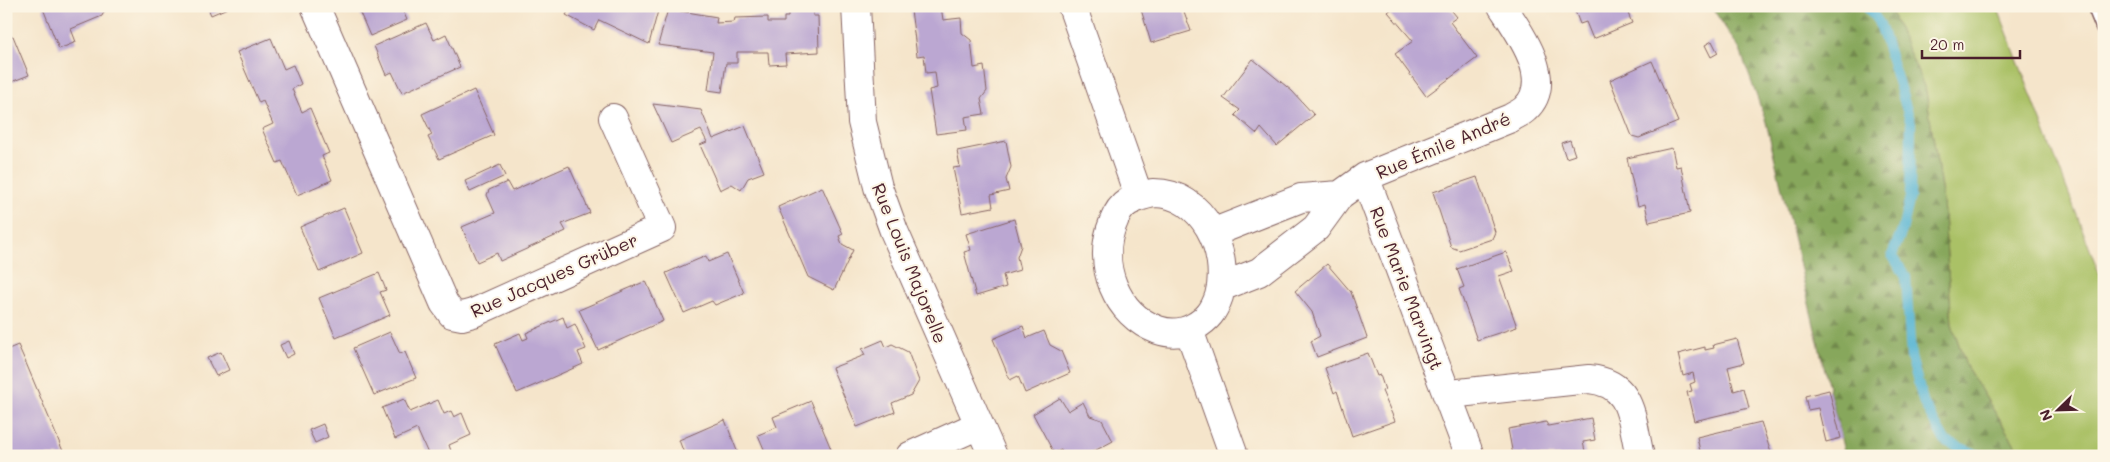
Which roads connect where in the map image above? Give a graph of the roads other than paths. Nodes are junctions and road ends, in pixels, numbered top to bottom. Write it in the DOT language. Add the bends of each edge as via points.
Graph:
graph roads {
  1 [pos="315,6"];
  2 [pos="856,6"];
  3 [pos="1072,6"];
  4 [pos="1502,6"];
  5 [pos="2095,6"];
  6 [pos="2104,28"];
  7 [pos="613,118"];
  8 [pos="1365,177"];
  9 [pos="1340,195"];
  10 [pos="1139,197"];
  11 [pos="1212,233"];
  12 [pos="1221,287"];
  13 [pos="1189,330"];
  14 [pos="1448,398"];
  15 [pos="979,425"];
  16 [pos="910,456"];
  17 [pos="993,456"];
  18 [pos="1234,456"];
  19 [pos="1470,456"];
  20 [pos="1640,456"];
  1 -- 7 [label="street, Rue Jacques Grüber" via="444,303 452,314 474,313 662,228"];
  2 -- 15 [label="street, Rue Louis Majorelle" via="862,122 878,187"];
  3 -- 10 [label="street"];
  4 -- 8 [label="street, Rue Émile André" via="1533,57 1536,72 1533,98 1525,110"];
  5 -- 6 [label="lane"];
  8 -- 9 [label="street, Rue Émile André"];
  8 -- 14 [label="street, Rue Marie Marvingt"];
  9 -- 11 [label="street" via="1300,198"];
  9 -- 12 [label="street, Rue Émile André" via="1316,228 1259,272"];
  10 -- 11 [label="street" via="1166,193 1187,203 1203,218"];
  10 -- 13 [label="street" via="1120,208 1110,229 1106,258 1111,283 1125,308 1145,323 1169,334"];
  11 -- 12 [label="street" via="1220,253"];
  12 -- 13 [label="street" via="1215,308 1205,320"];
  13 -- 18 [label="street"];
  14 -- 19 [label="street, Rue Marie Marvingt"];
  14 -- 20 [label="street" via="1459,393 1602,380 1625,396"];
  15 -- 16 [label="street"];
  15 -- 17 [label="street, Rue Louis Majorelle"];
}
